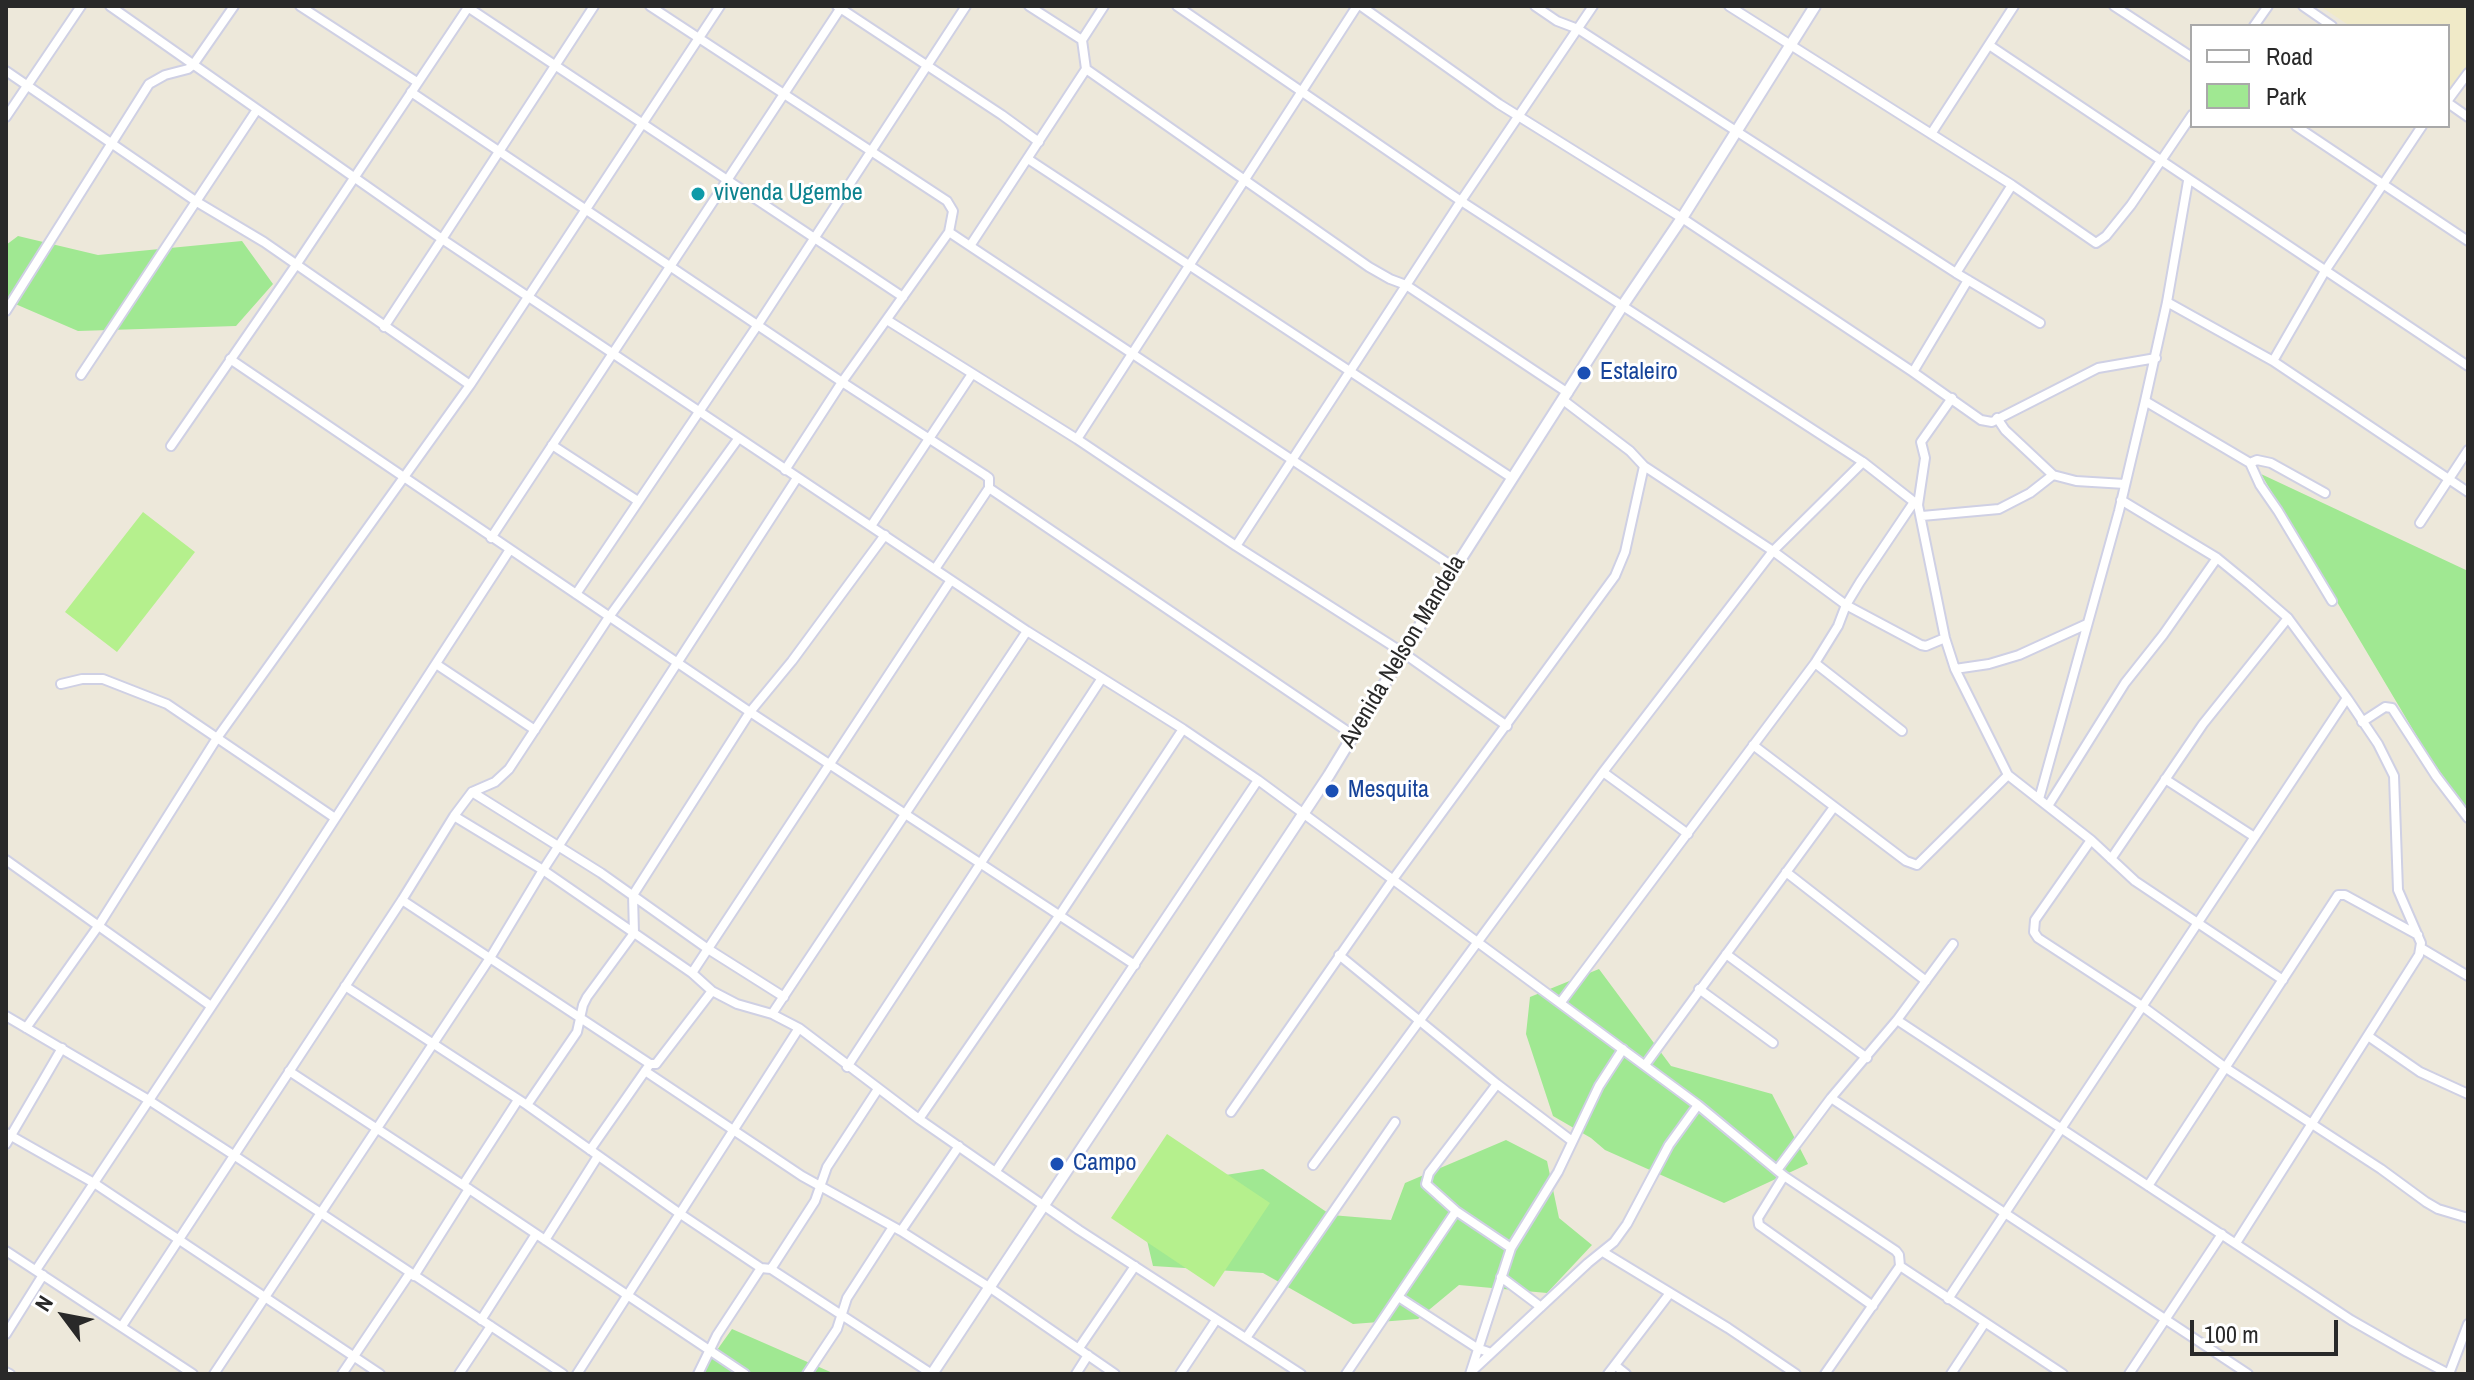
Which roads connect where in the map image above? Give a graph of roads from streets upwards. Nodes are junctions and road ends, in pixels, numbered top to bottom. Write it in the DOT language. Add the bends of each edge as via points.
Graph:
graph roads {
  1 [pos="81,6"];
  2 [pos="110,6"];
  3 [pos="234,6"];
  4 [pos="300,6"];
  5 [pos="468,6"];
  6 [pos="594,6"];
  7 [pos="650,6"];
  8 [pos="720,6"];
  9 [pos="966,6"];
  10 [pos="1029,6"];
  11 [pos="1104,6"];
  12 [pos="1177,6"];
  13 [pos="1359,6"];
  14 [pos="1535,6"];
  15 [pos="1593,6"];
  16 [pos="1729,6"];
  17 [pos="1815,6"];
  18 [pos="2014,6"];
  19 [pos="2114,6"];
  20 [pos="2268,6"];
  21 [pos="2303,6"];
  22 [pos="840,7"];
  23 [pos="2255,24"];
  24 [pos="2329,24"];
  25 [pos="1578,29"];
  26 [pos="699,38"];
  27 [pos="1082,40"];
  28 [pos="1790,44"];
  29 [pos="1989,45"];
  30 [pos="2190,56"];
  31 [pos="555,63"];
  32 [pos="193,65"];
  33 [pos="928,65"];
  34 [pos="1086,69"];
  35 [pos="6,71"];
  36 [pos="2468,73"];
  37 [pos="417,82"];
  38 [pos="27,86"];
  39 [pos="411,92"];
  40 [pos="1300,92"];
  41 [pos="784,93"];
  42 [pos="2450,99"];
  43 [pos="2450,104"];
  44 [pos="256,111"];
  45 [pos="1519,116"];
  46 [pos="6,117"];
  47 [pos="2468,117"];
  48 [pos="2190,118"];
  49 [pos="640,124"];
  50 [pos="2299,128"];
  51 [pos="2421,128"];
  52 [pos="1737,130"];
  53 [pos="1931,134"];
  54 [pos="1039,142"];
  55 [pos="110,143"];
  56 [pos="499,152"];
  57 [pos="872,152"];
  58 [pos="1028,159"];
  59 [pos="2160,162"];
  60 [pos="354,179"];
  61 [pos="726,180"];
  62 [pos="1247,180"];
  63 [pos="2188,181"];
  64 [pos="2382,184"];
  65 [pos="2012,185"];
  66 [pos="1461,201"];
  67 [pos="197,202"];
  68 [pos="584,211"];
  69 [pos="1682,218"];
  70 [pos="949,232"];
  71 [pos="442,239"];
  72 [pos="815,239"];
  73 [pos="2468,241"];
  74 [pos="970,246"];
  75 [pos="296,265"];
  76 [pos="1189,267"];
  77 [pos="671,268"];
  78 [pos="2325,271"];
  79 [pos="1956,273"];
  80 [pos="1968,280"];
  81 [pos="1406,285"];
  82 [pos="903,297"];
  83 [pos="526,298"];
  84 [pos="2167,302"];
  85 [pos="1623,305"];
  86 [pos="6,311"];
  87 [pos="887,320"];
  88 [pos="2040,323"];
  89 [pos="757,326"];
  90 [pos="384,327"];
  91 [pos="613,353"];
  92 [pos="1133,355"];
  93 [pos="2156,358"];
  94 [pos="230,359"];
  95 [pos="2273,361"];
  96 [pos="2468,366"];
  97 [pos="1913,372"];
  98 [pos="1351,373"];
  99 [pos="972,374"];
  100 [pos="81,375"];
  101 [pos="842,382"];
  102 [pos="470,385"];
  103 [pos="1565,396"];
  104 [pos="1952,398"];
  105 [pos="2145,401"];
  106 [pos="699,411"];
  107 [pos="1997,418"];
  108 [pos="929,438"];
  109 [pos="738,439"];
  110 [pos="1077,439"];
  111 [pos="552,445"];
  112 [pos="171,446"];
  113 [pos="2468,450"];
  114 [pos="1293,459"];
  115 [pos="1863,462"];
  116 [pos="2250,463"];
  117 [pos="1644,466"];
  118 [pos="785,470"];
  119 [pos="2053,475"];
  120 [pos="797,478"];
  121 [pos="1512,478"];
  122 [pos="404,479"];
  123 [pos="2448,480"];
  124 [pos="2125,484"];
  125 [pos="989,488"];
  126 [pos="2468,492"];
  127 [pos="2325,493"];
  128 [pos="2121,500"];
  129 [pos="638,501"];
  130 [pos="1916,504"];
  131 [pos="1922,516"];
  132 [pos="2420,523"];
  133 [pos="871,526"];
  134 [pos="885,535"];
  135 [pos="491,538"];
  136 [pos="1236,546"];
  137 [pos="509,551"];
  138 [pos="1773,551"];
  139 [pos="2217,558"];
  140 [pos="1455,568"];
  141 [pos="935,569"];
  142 [pos="951,580"];
  143 [pos="576,594"];
  144 [pos="2332,601"];
  145 [pos="1846,605"];
  146 [pos="609,617"];
  147 [pos="2288,618"];
  148 [pos="2087,624"];
  149 [pos="1027,631"];
  150 [pos="1945,638"];
  151 [pos="1402,652"];
  152 [pos="678,663"];
  153 [pos="1815,663"];
  154 [pos="436,664"];
  155 [pos="1955,669"];
  156 [pos="1102,678"];
  157 [pos="61,684"];
  158 [pos="2347,698"];
  159 [pos="750,712"];
  160 [pos="2362,722"];
  161 [pos="1507,726"];
  162 [pos="1183,729"];
  163 [pos="535,730"];
  164 [pos="1902,731"];
  165 [pos="1353,735"];
  166 [pos="217,738"];
  167 [pos="1753,745"];
  168 [pos="830,763"];
  169 [pos="1603,772"];
  170 [pos="2008,775"];
  171 [pos="2165,779"];
  172 [pos="1258,780"];
  173 [pos="472,792"];
  174 [pos="2039,799"];
  175 [pos="2048,806"];
  176 [pos="1834,807"];
  177 [pos="906,813"];
  178 [pos="1304,813"];
  179 [pos="454,816"];
  180 [pos="335,818"];
  181 [pos="2468,818"];
  182 [pos="1688,834"];
  183 [pos="2253,836"];
  184 [pos="2091,840"];
  185 [pos="559,846"];
  186 [pos="2111,859"];
  187 [pos="6,860"];
  188 [pos="981,864"];
  189 [pos="543,870"];
  190 [pos="1786,872"];
  191 [pos="1394,878"];
  192 [pos="633,895"];
  193 [pos="402,900"];
  194 [pos="1059,916"];
  195 [pos="2197,921"];
  196 [pos="99,925"];
  197 [pos="634,933"];
  198 [pos="2419,936"];
  199 [pos="1478,943"];
  200 [pos="1953,944"];
  201 [pos="2421,948"];
  202 [pos="708,949"];
  203 [pos="1726,954"];
  204 [pos="1339,955"];
  205 [pos="490,958"];
  206 [pos="1135,965"];
  207 [pos="692,973"];
  208 [pos="2468,976"];
  209 [pos="2283,980"];
  210 [pos="1926,981"];
  211 [pos="345,986"];
  212 [pos="1699,989"];
  213 [pos="712,991"];
  214 [pos="784,997"];
  215 [pos="1561,1002"];
  216 [pos="211,1006"];
  217 [pos="2142,1006"];
  218 [pos="772,1014"];
  219 [pos="6,1016"];
  220 [pos="580,1017"];
  221 [pos="1897,1020"];
  222 [pos="1418,1021"];
  223 [pos="26,1028"];
  224 [pos="799,1028"];
  225 [pos="2368,1036"];
  226 [pos="1773,1043"];
  227 [pos="433,1044"];
  228 [pos="62,1048"];
  229 [pos="1623,1049"];
  230 [pos="1867,1058"];
  231 [pos="1645,1065"];
  232 [pos="847,1067"];
  233 [pos="647,1068"];
  234 [pos="2226,1068"];
  235 [pos="289,1071"];
  236 [pos="1497,1084"];
  237 [pos="878,1089"];
  238 [pos="2468,1094"];
  239 [pos="1831,1098"];
  240 [pos="147,1099"];
  241 [pos="518,1100"];
  242 [pos="527,1105"];
  243 [pos="1698,1105"];
  244 [pos="1231,1112"];
  245 [pos="919,1119"];
  246 [pos="1395,1122"];
  247 [pos="2312,1125"];
  248 [pos="2062,1127"];
  249 [pos="377,1129"];
  250 [pos="732,1130"];
  251 [pos="8,1137"];
  252 [pos="1572,1141"];
  253 [pos="959,1146"];
  254 [pos="594,1153"];
  255 [pos="235,1156"];
  256 [pos="1313,1165"];
  257 [pos="996,1171"];
  258 [pos="1781,1173"];
  259 [pos="94,1183"];
  260 [pos="2148,1186"];
  261 [pos="466,1187"];
  262 [pos="821,1188"];
  263 [pos="1043,1205"];
  264 [pos="1456,1211"];
  265 [pos="321,1213"];
  266 [pos="679,1213"];
  267 [pos="2004,1213"];
  268 [pos="2468,1217"];
  269 [pos="897,1229"];
  270 [pos="536,1234"];
  271 [pos="2222,1234"];
  272 [pos="545,1240"];
  273 [pos="179,1241"];
  274 [pos="2236,1243"];
  275 [pos="1511,1248"];
  276 [pos="6,1251"];
  277 [pos="1603,1252"];
  278 [pos="1135,1266"];
  279 [pos="1900,1266"];
  280 [pos="766,1268"];
  281 [pos="39,1273"];
  282 [pos="412,1275"];
  283 [pos="1501,1277"];
  284 [pos="989,1287"];
  285 [pos="1670,1293"];
  286 [pos="627,1294"];
  287 [pos="265,1298"];
  288 [pos="1400,1298"];
  289 [pos="1948,1299"];
  290 [pos="1873,1306"];
  291 [pos="1541,1307"];
  292 [pos="842,1316"];
  293 [pos="481,1320"];
  294 [pos="1216,1320"];
  295 [pos="2165,1320"];
  296 [pos="1984,1324"];
  297 [pos="2468,1324"];
  298 [pos="122,1326"];
  299 [pos="491,1326"];
  300 [pos="6,1334"];
  301 [pos="1246,1338"];
  302 [pos="1079,1348"];
  303 [pos="1477,1348"];
  304 [pos="710,1351"];
  305 [pos="1491,1353"];
  306 [pos="1088,1355"];
  307 [pos="354,1357"];
  308 [pos="1616,1366"];
  309 [pos="1298,1373"];
  310 [pos="1470,1373"];
  311 [pos="193,1374"];
  312 [pos="214,1374"];
  313 [pos="342,1374"];
  314 [pos="380,1374"];
  315 [pos="459,1374"];
  316 [pos="563,1374"];
  317 [pos="577,1374"];
  318 [pos="698,1374"];
  319 [pos="745,1374"];
  320 [pos="807,1374"];
  321 [pos="932,1374"];
  322 [pos="1076,1374"];
  323 [pos="1115,1374"];
  324 [pos="1180,1374"];
  325 [pos="1346,1374"];
  326 [pos="1608,1374"];
  327 [pos="1626,1374"];
  328 [pos="1796,1374"];
  329 [pos="1825,1374"];
  330 [pos="1951,1374"];
  331 [pos="2063,1374"];
  332 [pos="2129,1374"];
  333 [pos="2248,1374"];
  1 -- 38 [label="street"];
  2 -- 32 [label="street"];
  3 -- 32 [label="street"];
  4 -- 37 [label="street"];
  5 -- 31 [label="street"];
  5 -- 37 [label="street"];
  6 -- 31 [label="street"];
  7 -- 26 [label="street"];
  8 -- 26 [label="street"];
  9 -- 33 [label="street"];
  10 -- 27 [label="street"];
  11 -- 27 [label="street"];
  12 -- 40 [label="street"];
  13 -- 40 [label="street"];
  13 -- 45 [label="street"];
  14 -- 25 [label="street"];
  15 -- 25 [label="street"];
  16 -- 28 [label="street"];
  17 -- 28 [label="street, Avenida Nelson Mandela"];
  18 -- 29 [label="street"];
  19 -- 30 [label="street"];
  20 -- 23 [label="street"];
  21 -- 24 [label="street"];
  22 -- 33 [label="street"];
  22 -- 41 [label="street"];
  25 -- 45 [label="street"];
  25 -- 52 [label="street"];
  26 -- 41 [label="street"];
  26 -- 49 [label="street"];
  27 -- 34 [label="street"];
  28 -- 52 [label="street, Avenida Nelson Mandela"];
  28 -- 53 [label="street"];
  29 -- 53 [label="street"];
  29 -- 59 [label="street"];
  31 -- 49 [label="street"];
  31 -- 56 [label="street"];
  32 -- 44 [label="street"];
  32 -- 55 [label="street" via="149,84"];
  33 -- 54 [label="street"];
  33 -- 57 [label="street"];
  34 -- 54 [label="street"];
  34 -- 62 [label="street"];
  35 -- 38 [label="street"];
  36 -- 42 [label="street"];
  37 -- 39 [label="street"];
  38 -- 46 [label="street"];
  38 -- 55 [label="street"];
  39 -- 56 [label="street"];
  39 -- 60 [label="street"];
  40 -- 62 [label="street"];
  40 -- 66 [label="street"];
  41 -- 57 [label="street"];
  41 -- 61 [label="street"];
  43 -- 47 [label="street"];
  44 -- 60 [label="street"];
  44 -- 67 [label="street"];
  45 -- 66 [label="street"];
  45 -- 69 [label="street"];
  48 -- 59 [label="street"];
  49 -- 61 [label="street"];
  49 -- 68 [label="street"];
  50 -- 64 [label="street"];
  51 -- 64 [label="street"];
  52 -- 69 [label="street, Avenida Nelson Mandela"];
  52 -- 79 [label="street"];
  53 -- 65 [label="street"];
  54 -- 58 [label="street"];
  55 -- 67 [label="street"];
  55 -- 86 [label="street"];
  56 -- 68 [label="street"];
  56 -- 71 [label="street"];
  57 -- 70 [label="street" via="947,201 953,211"];
  57 -- 72 [label="street"];
  58 -- 74 [label="street"];
  58 -- 76 [label="street"];
  59 -- 63 [label="street"];
  59 -- 65 [label="street" via="2096,243"];
  60 -- 71 [label="street"];
  60 -- 75 [label="street"];
  61 -- 72 [label="street"];
  61 -- 77 [label="street"];
  62 -- 76 [label="street"];
  62 -- 81 [label="street" via="1369,267"];
  63 -- 78 [label="street"];
  63 -- 84 [label="street"];
  64 -- 73 [label="street"];
  64 -- 78 [label="street"];
  65 -- 79 [label="street"];
  66 -- 81 [label="street"];
  66 -- 85 [label="street"];
  67 -- 75 [label="street"];
  67 -- 100 [label="street"];
  68 -- 77 [label="street"];
  68 -- 83 [label="street"];
  69 -- 85 [label="street, Avenida Nelson Mandela"];
  69 -- 97 [label="street"];
  70 -- 74 [label="street"];
  70 -- 82 [label="street"];
  71 -- 83 [label="street"];
  71 -- 90 [label="street"];
  72 -- 82 [label="street"];
  72 -- 89 [label="street"];
  74 -- 92 [label="street"];
  75 -- 90 [label="street"];
  75 -- 94 [label="street"];
  76 -- 92 [label="street"];
  76 -- 98 [label="street"];
  77 -- 89 [label="street"];
  77 -- 91 [label="street"];
  78 -- 95 [label="street"];
  78 -- 96 [label="street"];
  79 -- 80 [label="street"];
  80 -- 88 [label="street"];
  80 -- 97 [label="street"];
  81 -- 98 [label="street"];
  81 -- 103 [label="street"];
  82 -- 87 [label="street"];
  83 -- 91 [label="street"];
  83 -- 102 [label="street"];
  84 -- 93 [label="street"];
  84 -- 95 [label="street"];
  85 -- 103 [label="street, Avenida Nelson Mandela"];
  85 -- 115 [label="street"];
  87 -- 99 [label="street"];
  87 -- 101 [label="street"];
  89 -- 101 [label="street"];
  89 -- 106 [label="street"];
  90 -- 102 [label="street"];
  91 -- 106 [label="street"];
  91 -- 111 [label="street"];
  92 -- 110 [label="street"];
  92 -- 114 [label="street"];
  93 -- 105 [label="street"];
  93 -- 107 [label="street" via="2098,368"];
  94 -- 112 [label="street"];
  94 -- 122 [label="street"];
  95 -- 123 [label="street"];
  97 -- 104 [label="street"];
  98 -- 114 [label="street"];
  98 -- 121 [label="street"];
  99 -- 108 [label="street"];
  99 -- 110 [label="street"];
  101 -- 108 [label="street"];
  101 -- 118 [label="street"];
  102 -- 122 [label="street"];
  103 -- 117 [label="street"];
  103 -- 121 [label="street, Avenida Nelson Mandela"];
  104 -- 107 [label="street" via="1981,420"];
  104 -- 130 [label="street" via="1921,442 1925,468"];
  105 -- 116 [label="street"];
  105 -- 124 [label="street"];
  106 -- 109 [label="street"];
  106 -- 129 [label="street"];
  107 -- 119 [label="street"];
  108 -- 125 [label="street" via="989,478"];
  108 -- 133 [label="street"];
  109 -- 118 [label="street"];
  109 -- 146 [label="street"];
  110 -- 136 [label="street"];
  111 -- 129 [label="street"];
  111 -- 135 [label="street"];
  113 -- 123 [label="street"];
  114 -- 136 [label="street"];
  114 -- 140 [label="street"];
  115 -- 130 [label="street"];
  115 -- 138 [label="street"];
  116 -- 127 [label="street" via="2271,463"];
  116 -- 144 [label="street"];
  117 -- 138 [label="street"];
  117 -- 161 [label="street" via="1615,576"];
  118 -- 120 [label="street"];
  119 -- 124 [label="street"];
  119 -- 131 [label="street" via="1999,509"];
  120 -- 133 [label="street"];
  120 -- 152 [label="street"];
  121 -- 140 [label="street, Avenida Nelson Mandela"];
  122 -- 135 [label="street"];
  122 -- 166 [label="street"];
  123 -- 126 [label="street"];
  123 -- 132 [label="street"];
  124 -- 128 [label="street"];
  125 -- 141 [label="street"];
  125 -- 165 [label="street"];
  128 -- 139 [label="street"];
  128 -- 148 [label="street"];
  129 -- 143 [label="street"];
  130 -- 131 [label="street"];
  130 -- 145 [label="street"];
  131 -- 150 [label="street"];
  133 -- 134 [label="street"];
  134 -- 141 [label="street"];
  134 -- 159 [label="street"];
  135 -- 137 [label="street"];
  136 -- 151 [label="street"];
  137 -- 143 [label="street"];
  137 -- 154 [label="street"];
  138 -- 145 [label="street"];
  138 -- 169 [label="street"];
  139 -- 147 [label="street"];
  139 -- 175 [label="street" via="2125,683"];
  140 -- 151 [label="street, Avenida Nelson Mandela"];
  141 -- 142 [label="street"];
  142 -- 149 [label="street"];
  142 -- 168 [label="street"];
  143 -- 146 [label="street"];
  145 -- 150 [label="street" via="1921,645"];
  145 -- 153 [label="street"];
  146 -- 152 [label="street"];
  146 -- 163 [label="street"];
  147 -- 158 [label="street"];
  147 -- 171 [label="street"];
  148 -- 155 [label="street" via="2019,655"];
  148 -- 174 [label="street"];
  149 -- 156 [label="street"];
  149 -- 177 [label="street"];
  150 -- 155 [label="street"];
  151 -- 161 [label="street"];
  151 -- 165 [label="street, Avenida Nelson Mandela"];
  152 -- 159 [label="street"];
  152 -- 185 [label="street"];
  153 -- 164 [label="street"];
  153 -- 167 [label="street"];
  154 -- 163 [label="street"];
  154 -- 180 [label="street"];
  155 -- 170 [label="street"];
  156 -- 162 [label="street"];
  156 -- 188 [label="street"];
  157 -- 166 [label="street" via="103,679 167,704"];
  158 -- 160 [label="street"];
  158 -- 183 [label="street"];
  159 -- 168 [label="street"];
  159 -- 192 [label="street"];
  160 -- 181 [label="street" via="2392,708"];
  160 -- 198 [label="street" via="2394,776 2398,890"];
  161 -- 191 [label="street"];
  162 -- 172 [label="street"];
  162 -- 194 [label="street"];
  163 -- 173 [label="street" via="509,769"];
  165 -- 178 [label="street, Avenida Nelson Mandela"];
  166 -- 180 [label="street"];
  166 -- 196 [label="street"];
  167 -- 176 [label="street"];
  167 -- 182 [label="street"];
  168 -- 177 [label="street"];
  168 -- 202 [label="street"];
  169 -- 182 [label="street"];
  169 -- 199 [label="street"];
  170 -- 174 [label="street"];
  170 -- 176 [label="street" via="1917,865"];
  171 -- 183 [label="street"];
  171 -- 186 [label="street"];
  172 -- 178 [label="street"];
  172 -- 206 [label="street"];
  173 -- 179 [label="street"];
  173 -- 185 [label="street"];
  174 -- 175 [label="street"];
  175 -- 184 [label="street"];
  176 -- 190 [label="street"];
  177 -- 188 [label="street"];
  177 -- 214 [label="street"];
  178 -- 191 [label="street"];
  178 -- 263 [label="street, Avenida Nelson Mandela"];
  179 -- 189 [label="street"];
  179 -- 193 [label="street"];
  180 -- 216 [label="street"];
  182 -- 215 [label="street"];
  183 -- 195 [label="street"];
  184 -- 186 [label="street"];
  184 -- 217 [label="street" via="2035,920 2034,932"];
  185 -- 189 [label="street"];
  185 -- 192 [label="street"];
  186 -- 195 [label="street"];
  187 -- 196 [label="street"];
  188 -- 194 [label="street"];
  188 -- 232 [label="street"];
  189 -- 197 [label="street"];
  189 -- 205 [label="street"];
  190 -- 203 [label="street"];
  190 -- 210 [label="street"];
  191 -- 199 [label="street"];
  191 -- 204 [label="street"];
  192 -- 197 [label="street"];
  192 -- 202 [label="street"];
  193 -- 205 [label="street"];
  193 -- 211 [label="street"];
  194 -- 206 [label="street"];
  194 -- 245 [label="street"];
  195 -- 209 [label="street"];
  195 -- 217 [label="street"];
  196 -- 216 [label="street"];
  196 -- 223 [label="street"];
  197 -- 207 [label="street"];
  197 -- 220 [label="street" via="587,997"];
  198 -- 201 [label="street"];
  198 -- 209 [label="street" via="2338,895"];
  199 -- 215 [label="street"];
  199 -- 222 [label="street"];
  200 -- 210 [label="street"];
  201 -- 208 [label="street"];
  201 -- 225 [label="street"];
  202 -- 207 [label="street"];
  202 -- 214 [label="street"];
  203 -- 212 [label="street"];
  203 -- 230 [label="street"];
  204 -- 222 [label="street"];
  204 -- 244 [label="street"];
  205 -- 220 [label="street"];
  205 -- 227 [label="street"];
  206 -- 257 [label="street"];
  207 -- 213 [label="street"];
  209 -- 234 [label="street"];
  210 -- 221 [label="street"];
  211 -- 227 [label="street"];
  211 -- 235 [label="street"];
  212 -- 226 [label="street"];
  212 -- 231 [label="street"];
  213 -- 218 [label="street"];
  213 -- 233 [label="street" via="656,1064"];
  214 -- 218 [label="street"];
  215 -- 229 [label="street"];
  216 -- 240 [label="street"];
  217 -- 234 [label="street"];
  217 -- 248 [label="street"];
  218 -- 224 [label="street"];
  219 -- 223 [label="street"];
  220 -- 233 [label="street"];
  220 -- 242 [label="street" via="577,1032"];
  221 -- 230 [label="street"];
  221 -- 248 [label="street"];
  222 -- 236 [label="street"];
  222 -- 256 [label="street"];
  223 -- 228 [label="street"];
  224 -- 232 [label="street"];
  224 -- 250 [label="street"];
  225 -- 238 [label="street" via="2420,1072"];
  225 -- 247 [label="street"];
  227 -- 241 [label="street"];
  227 -- 249 [label="street"];
  228 -- 240 [label="street"];
  228 -- 251 [label="street"];
  229 -- 231 [label="street"];
  229 -- 252 [label="street"];
  230 -- 239 [label="street"];
  231 -- 243 [label="street"];
  232 -- 237 [label="street"];
  233 -- 250 [label="street"];
  233 -- 254 [label="street"];
  234 -- 247 [label="street"];
  234 -- 260 [label="street"];
  235 -- 249 [label="street"];
  235 -- 255 [label="street"];
  236 -- 252 [label="street"];
  236 -- 264 [label="street" via="1426,1179"];
  237 -- 245 [label="street"];
  237 -- 262 [label="street" via="827,1167"];
  239 -- 258 [label="street"];
  239 -- 267 [label="street"];
  240 -- 255 [label="street"];
  240 -- 259 [label="street"];
  241 -- 242 [label="street"];
  241 -- 261 [label="street"];
  242 -- 254 [label="street"];
  243 -- 258 [label="street"];
  243 -- 277 [label="street" via="1669,1145 1627,1224"];
  245 -- 253 [label="street"];
  246 -- 301 [label="street"];
  247 -- 268 [label="street" via="2438,1209"];
  247 -- 274 [label="street"];
  248 -- 260 [label="street"];
  248 -- 267 [label="street"];
  249 -- 261 [label="street"];
  249 -- 265 [label="street"];
  250 -- 262 [label="street"];
  250 -- 266 [label="street"];
  251 -- 259 [label="street"];
  252 -- 275 [label="street"];
  253 -- 257 [label="street"];
  253 -- 269 [label="street"];
  254 -- 266 [label="street"];
  254 -- 272 [label="street"];
  255 -- 265 [label="street"];
  255 -- 273 [label="street"];
  257 -- 263 [label="street"];
  258 -- 279 [label="street" via="1896,1251"];
  258 -- 290 [label="street" via="1759,1225"];
  259 -- 273 [label="street"];
  259 -- 281 [label="street"];
  260 -- 271 [label="street"];
  261 -- 270 [label="street"];
  261 -- 282 [label="street"];
  262 -- 269 [label="street"];
  262 -- 280 [label="street"];
  263 -- 278 [label="street"];
  263 -- 284 [label="street, Avenida Nelson Mandela"];
  264 -- 275 [label="street"];
  264 -- 288 [label="street"];
  265 -- 282 [label="street"];
  265 -- 287 [label="street"];
  266 -- 280 [label="street"];
  266 -- 286 [label="street"];
  267 -- 289 [label="street"];
  267 -- 295 [label="street"];
  269 -- 284 [label="street"];
  269 -- 292 [label="street" via="847,1298"];
  270 -- 272 [label="street"];
  270 -- 293 [label="street"];
  271 -- 274 [label="street"];
  271 -- 295 [label="street"];
  272 -- 286 [label="street"];
  273 -- 287 [label="street"];
  273 -- 298 [label="street"];
  274 -- 297 [label="street" via="2380,1338 2449,1374"];
  275 -- 283 [label="street"];
  276 -- 281 [label="street"];
  277 -- 285 [label="street"];
  277 -- 291 [label="street"];
  278 -- 294 [label="street"];
  278 -- 302 [label="street"];
  279 -- 289 [label="street"];
  279 -- 290 [label="street"];
  280 -- 292 [label="street"];
  280 -- 304 [label="street"];
  281 -- 298 [label="street"];
  281 -- 300 [label="street"];
  282 -- 293 [label="street"];
  282 -- 307 [label="street"];
  283 -- 291 [label="street"];
  283 -- 303 [label="street"];
  284 -- 302 [label="street"];
  284 -- 321 [label="street, Avenida Nelson Mandela"];
  285 -- 308 [label="street"];
  285 -- 328 [label="street"];
  286 -- 304 [label="street"];
  286 -- 317 [label="street"];
  287 -- 307 [label="street"];
  287 -- 312 [label="street"];
  288 -- 303 [label="street"];
  288 -- 325 [label="street"];
  289 -- 296 [label="street"];
  290 -- 329 [label="street"];
  291 -- 305 [label="street"];
  292 -- 320 [label="street"];
  292 -- 321 [label="street"];
  293 -- 299 [label="street"];
  294 -- 301 [label="street"];
  294 -- 324 [label="street"];
  295 -- 332 [label="street"];
  295 -- 333 [label="street"];
  296 -- 330 [label="street"];
  296 -- 331 [label="street"];
  298 -- 311 [label="street"];
  299 -- 315 [label="street"];
  299 -- 316 [label="street"];
  301 -- 309 [label="street"];
  302 -- 306 [label="street"];
  303 -- 305 [label="street"];
  303 -- 310 [label="street"];
  304 -- 318 [label="street"];
  304 -- 319 [label="street"];
  305 -- 310 [label="street"];
  306 -- 322 [label="street"];
  306 -- 323 [label="street"];
  307 -- 313 [label="street"];
  307 -- 314 [label="street"];
  308 -- 326 [label="street"];
  308 -- 327 [label="street"];
}
